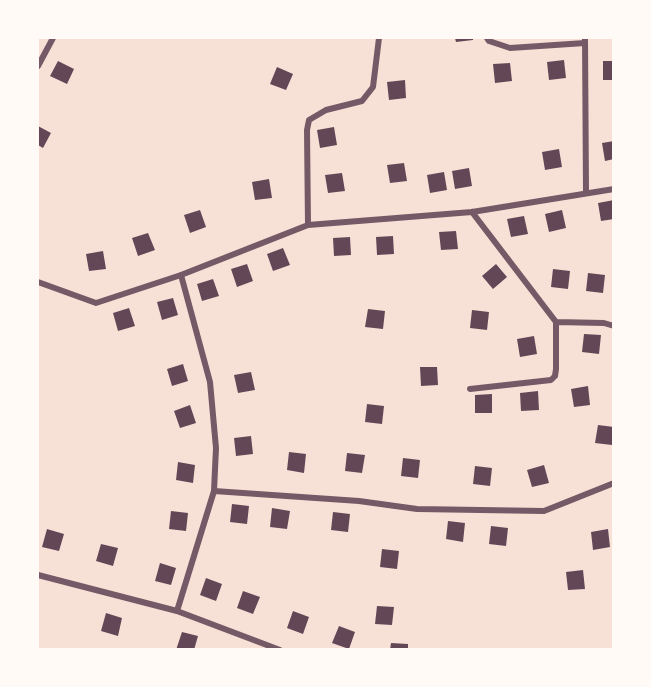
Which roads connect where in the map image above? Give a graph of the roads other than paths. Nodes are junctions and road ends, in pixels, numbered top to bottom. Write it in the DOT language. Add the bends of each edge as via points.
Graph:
graph roads {
  1 [pos="53,38"];
  2 [pos="379,38"];
  3 [pos="487,38"];
  4 [pos="585,40"];
  5 [pos="38,66"];
  6 [pos="614,189"];
  7 [pos="586,193"];
  8 [pos="472,212"];
  9 [pos="308,225"];
  10 [pos="182,275"];
  11 [pos="38,282"];
  12 [pos="556,322"];
  13 [pos="614,326"];
  14 [pos="470,389"];
  15 [pos="613,485"];
  16 [pos="214,491"];
  17 [pos="38,576"];
  18 [pos="177,611"];
  19 [pos="280,650"];
  1 -- 5 [label="street"];
  2 -- 9 [label="street" via="373,87 363,101 326,110 309,120"];
  3 -- 4 [label="street" via="510,48"];
  4 -- 7 [label="street"];
  6 -- 7 [label="street"];
  7 -- 8 [label="street"];
  8 -- 9 [label="street"];
  8 -- 12 [label="street"];
  9 -- 10 [label="street"];
  10 -- 11 [label="street" via="96,303"];
  10 -- 16 [label="street" via="210,382 216,448"];
  12 -- 13 [label="street"];
  12 -- 14 [label="street" via="556,369 551,380"];
  15 -- 16 [label="street" via="544,511 417,508"];
  16 -- 18 [label="street"];
  17 -- 18 [label="street"];
  18 -- 19 [label="street"];
}
